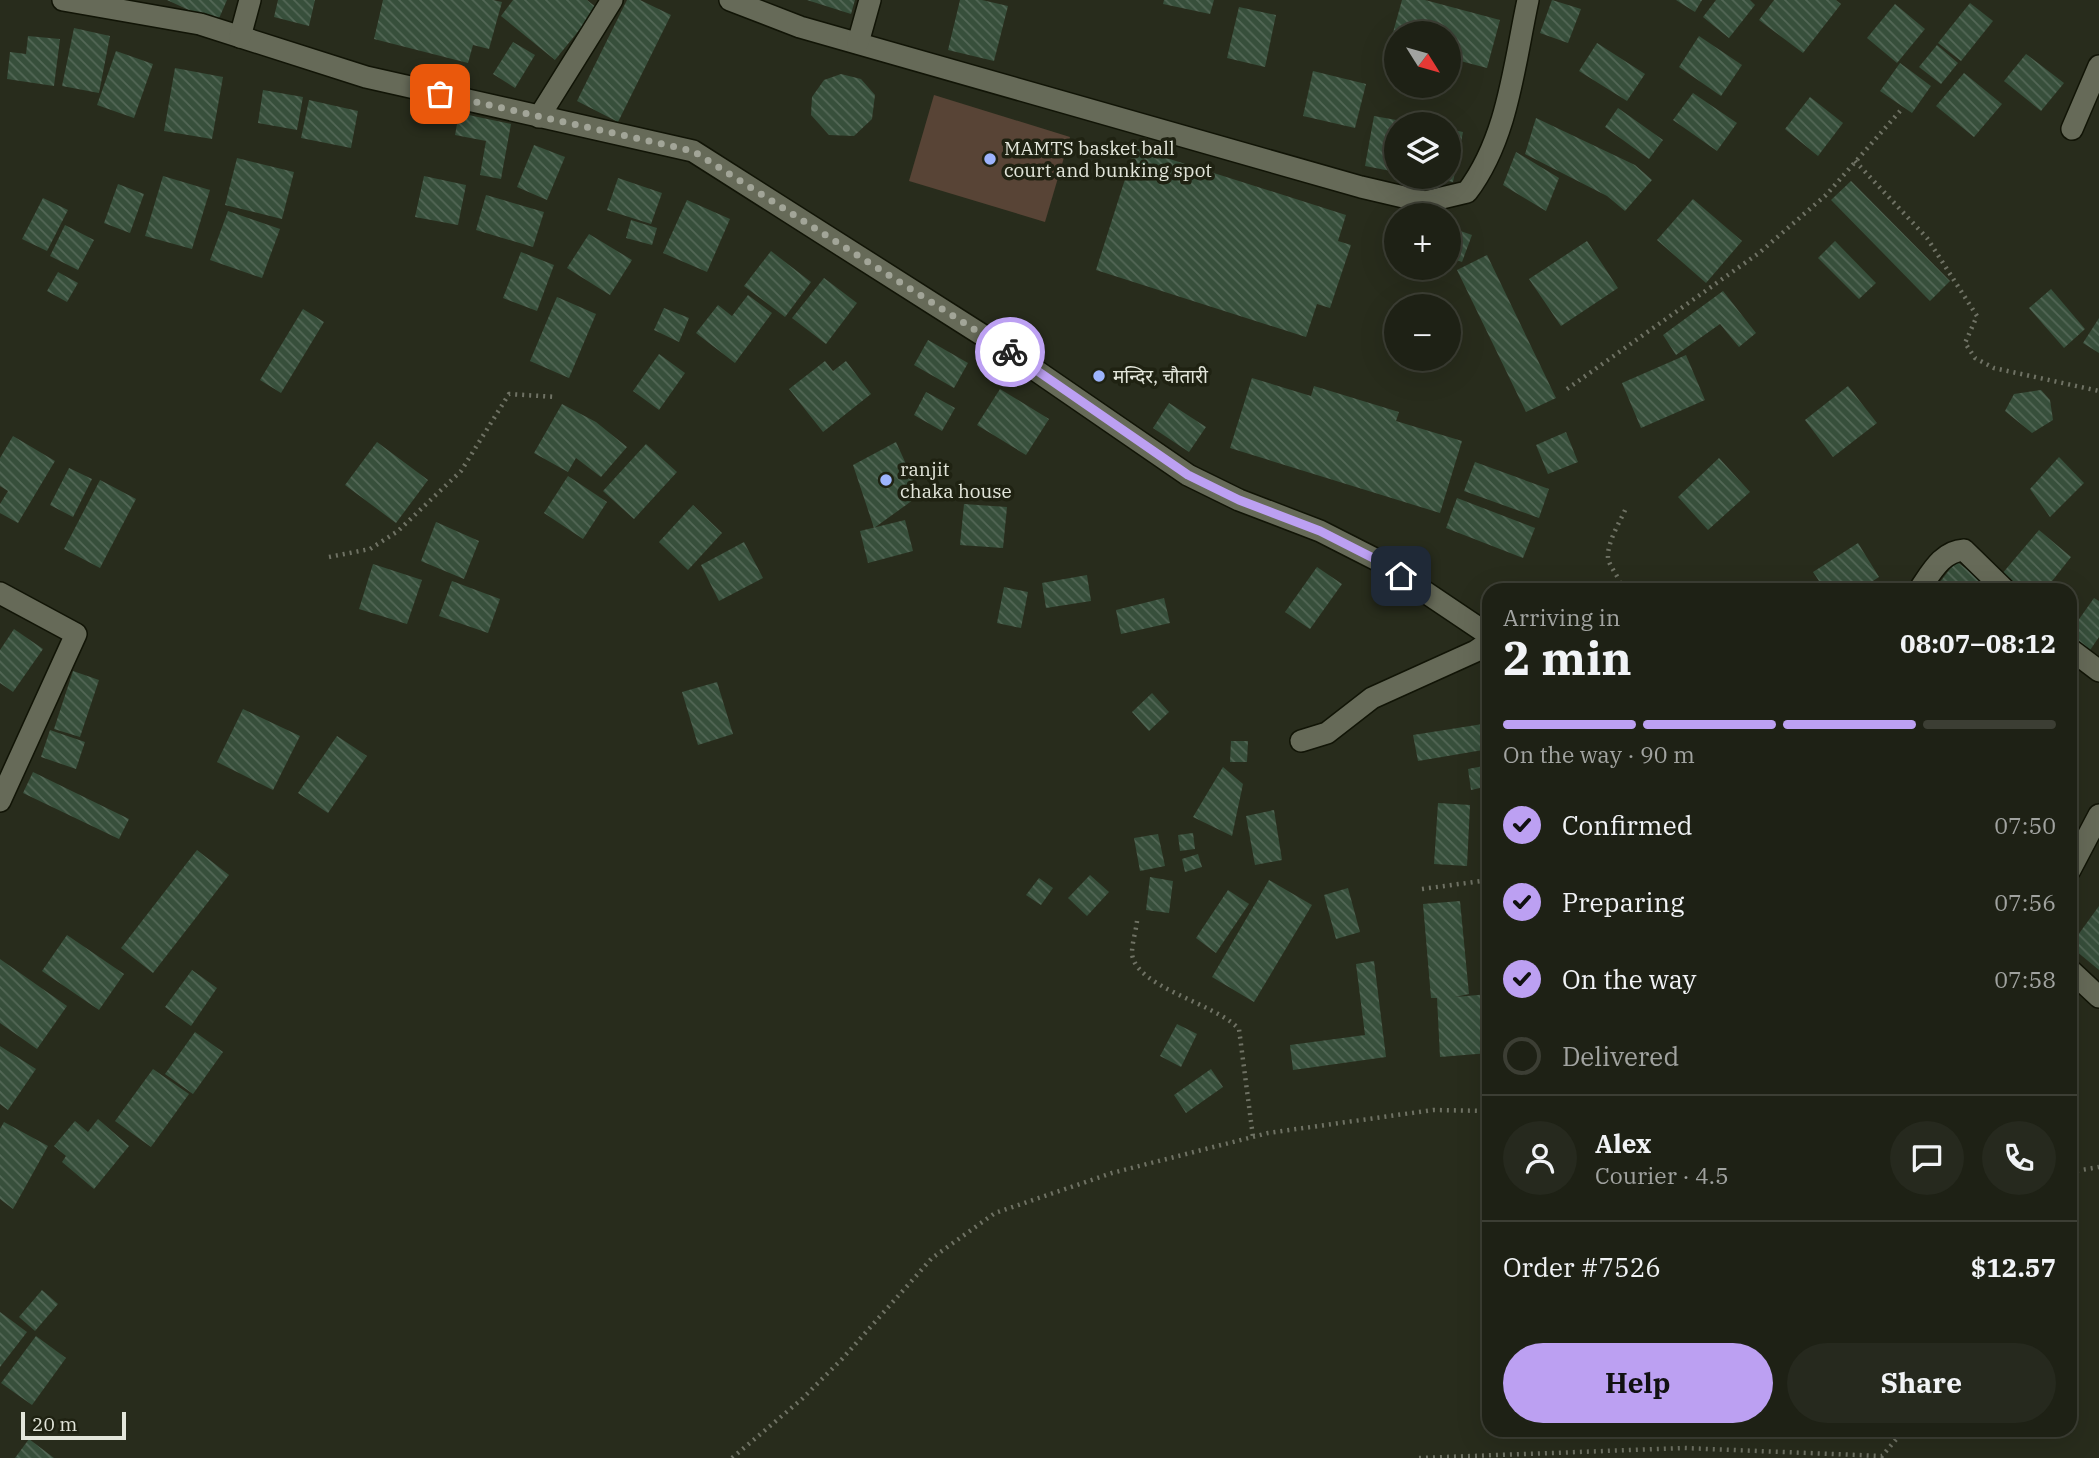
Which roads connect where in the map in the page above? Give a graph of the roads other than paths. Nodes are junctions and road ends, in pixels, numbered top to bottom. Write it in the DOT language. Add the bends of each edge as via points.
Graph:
graph roads {
  1 [pos="63,0"];
  2 [pos="250,0"];
  3 [pos="612,0"];
  4 [pos="730,0"];
  5 [pos="870,0"];
  6 [pos="1528,0"];
  7 [pos="240,37"];
  8 [pos="858,43"];
  9 [pos="2099,66"];
  10 [pos="539,117"];
  11 [pos="2072,129"];
  12 [pos="1924,583"];
  13 [pos="1998,583"];
  14 [pos="0,593"];
  15 [pos="1482,630"];
  16 [pos="1482,647"];
  17 [pos="2077,654"];
  18 [pos="2099,671"];
  19 [pos="1301,741"];
  20 [pos="0,801"];
  21 [pos="2099,815"];
  22 [pos="2077,857"];
  23 [pos="2077,977"];
  24 [pos="2099,997"];
  1 -- 7 [label="street" via="200,24"];
  2 -- 7 [label="street"];
  3 -- 10 [label="street"];
  4 -- 8 [label="street"];
  5 -- 8 [label="street"];
  6 -- 8 [label="street" via="1503,119 1485,168 1467,192 1424,202"];
  7 -- 10 [label="street" via="366,77"];
  9 -- 11 [label="street"];
  10 -- 15 [label="street" via="693,151 1009,352 1188,475 1379,561"];
  12 -- 13 [label="street" via="1939,562 1953,551 1964,550"];
  14 -- 20 [label="street" via="76,634"];
  16 -- 19 [label="street" via="1372,698 1327,733"];
  17 -- 18 [label="street"];
  21 -- 22 [label="street"];
  23 -- 24 [label="street"];
}
